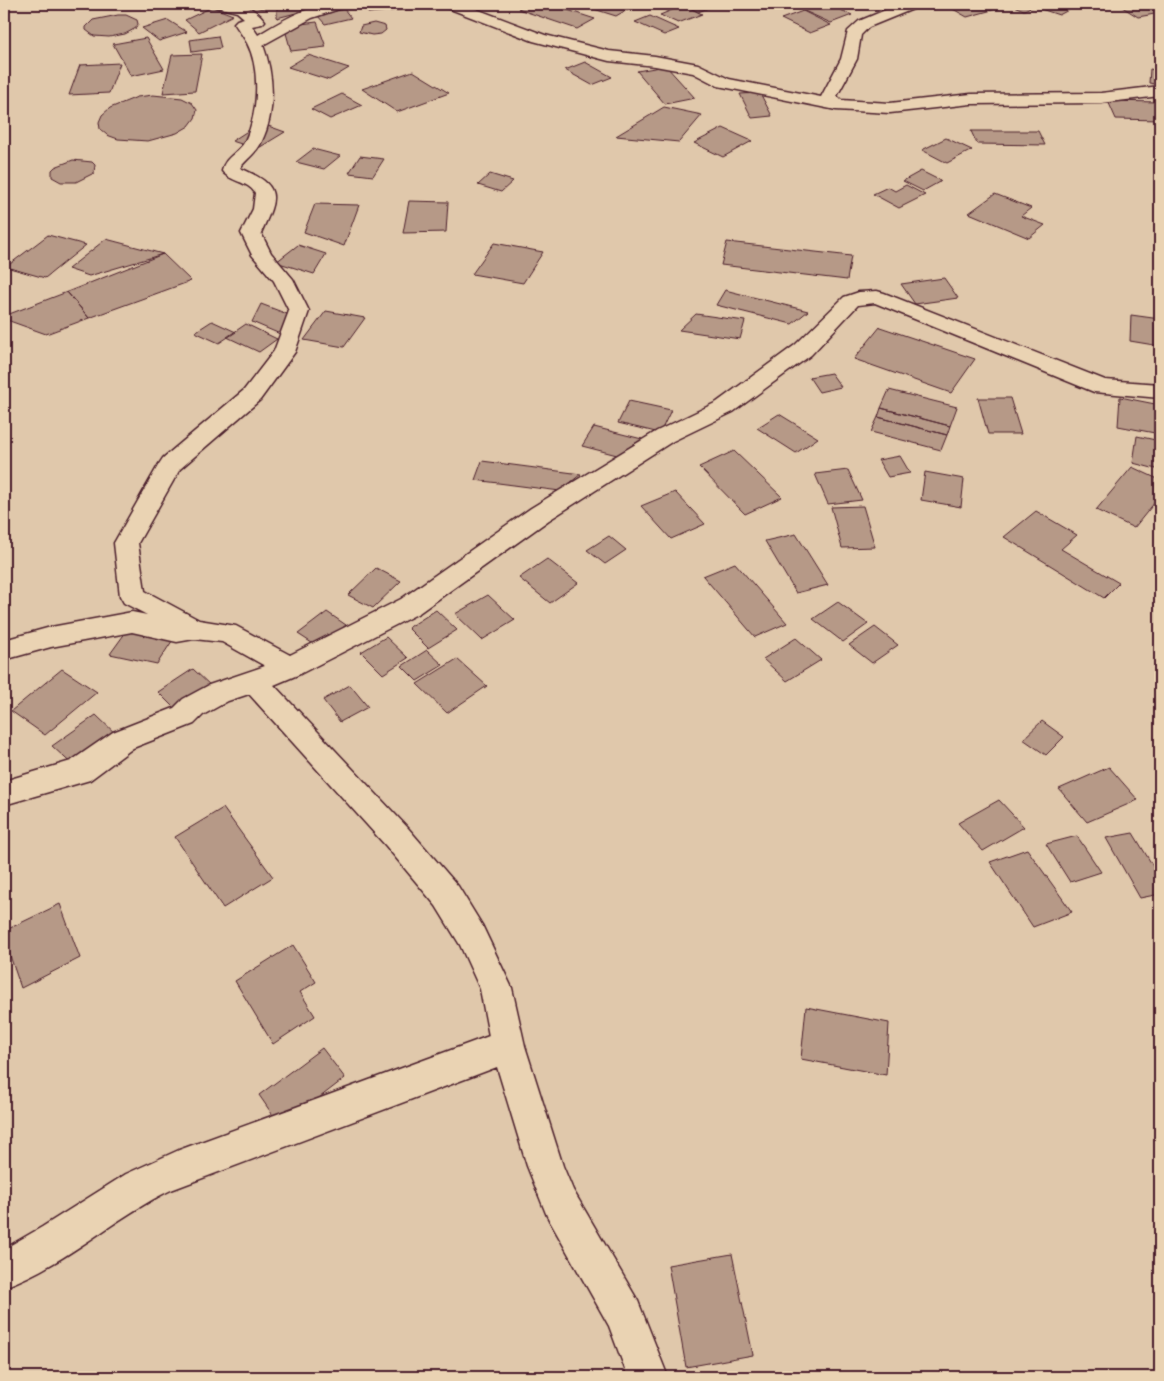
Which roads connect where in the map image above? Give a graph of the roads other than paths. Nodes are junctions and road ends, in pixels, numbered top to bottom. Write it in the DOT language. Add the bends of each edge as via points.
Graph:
graph roads {
  1 [pos="222,4"];
  2 [pos="340,4"];
  3 [pos="450,4"];
  4 [pos="908,6"];
  5 [pos="255,43"];
  6 [pos="1160,91"];
  7 [pos="836,105"];
  8 [pos="1160,391"];
  9 [pos="194,629"];
  10 [pos="4,650"];
  11 [pos="290,667"];
  12 [pos="254,682"];
  13 [pos="4,793"];
  14 [pos="508,1046"];
  15 [pos="4,1268"];
  16 [pos="648,1377"];
  1 -- 5 [label="street" via="242,9 257,21 242,23"];
  2 -- 5 [label="street" via="286,25"];
  3 -- 7 [label="street" via="539,38 609,56 698,69 724,83"];
  4 -- 7 [label="street" via="864,24 853,34 854,47 828,96"];
  5 -- 9 [label="street" via="264,73 260,123 247,152 232,164 231,171 259,183 265,191 266,201 251,232 262,255 283,278 299,311 284,352 252,395 171,464 126,544 133,596"];
  6 -- 7 [label="street" via="1101,98 970,100 890,108"];
  8 -- 11 [label="street" via="1102,387 877,297 859,298 851,302 803,350 725,407 665,436 540,514 410,606"];
  9 -- 10 [label="street" via="177,632 132,622 51,637"];
  9 -- 11 [label="street" via="227,632"];
  11 -- 12 [label="street"];
  12 -- 13 [label="street" via="219,693 193,707 184,716 123,740 80,772"];
  12 -- 14 [label="street" via="447,896 471,935 496,988"];
  14 -- 15 [label="street" via="184,1166 140,1186"];
  14 -- 16 [label="street" via="545,1166 560,1203 624,1315"];
}
